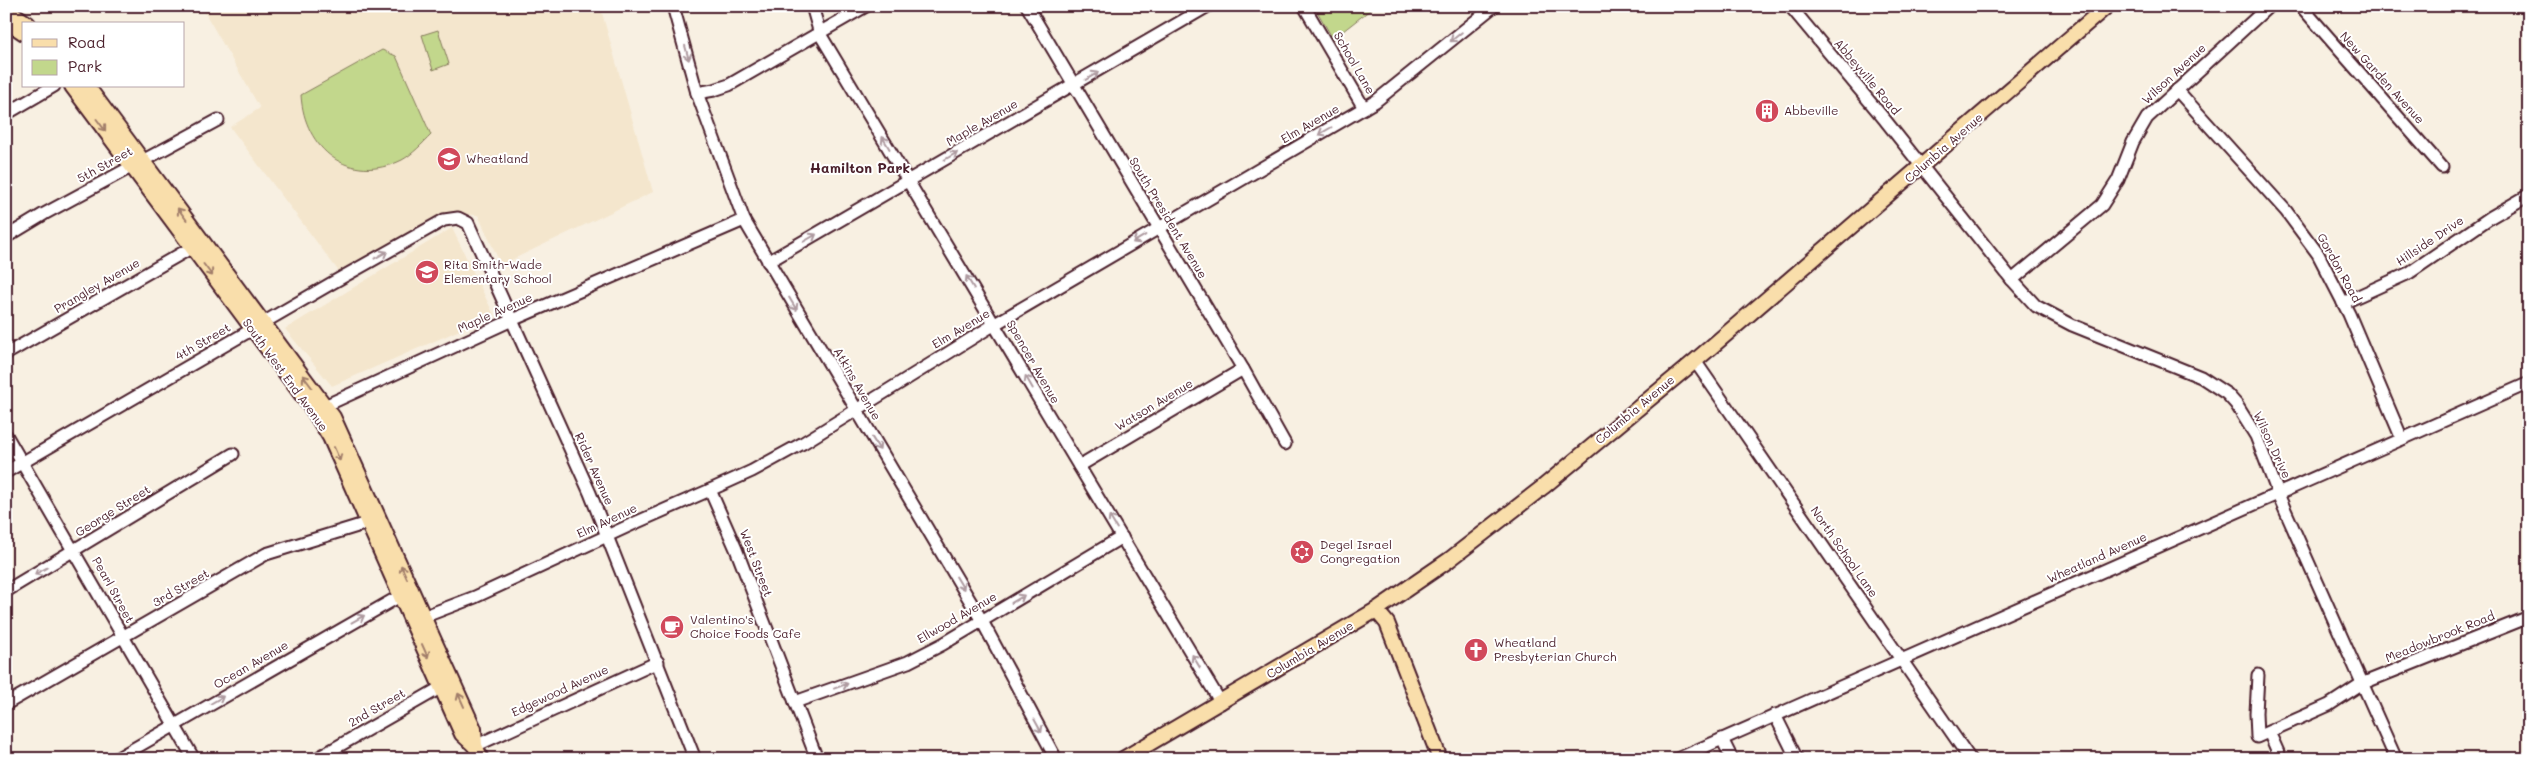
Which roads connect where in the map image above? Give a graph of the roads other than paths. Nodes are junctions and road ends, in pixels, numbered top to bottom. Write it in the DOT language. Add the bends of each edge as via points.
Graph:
graph roads {
  1 [pos="673,6"];
  2 [pos="812,6"];
  3 [pos="866,6"];
  4 [pos="1027,6"];
  5 [pos="1208,6"];
  6 [pos="1304,6"];
  7 [pos="1494,6"];
  8 [pos="1790,6"];
  9 [pos="2107,6"];
  10 [pos="2269,6"];
  11 [pos="2302,6"];
  12 [pos="6,8"];
  13 [pos="6,21"];
  14 [pos="25,22"];
  15 [pos="22,33"];
  16 [pos="820,34"];
  17 [pos="1074,86"];
  18 [pos="51,88"];
  19 [pos="74,88"];
  20 [pos="88,88"];
  21 [pos="2176,90"];
  22 [pos="697,93"];
  23 [pos="1364,108"];
  24 [pos="6,114"];
  25 [pos="218,120"];
  26 [pos="136,163"];
  27 [pos="1922,167"];
  28 [pos="2442,167"];
  29 [pos="909,180"];
  30 [pos="2529,195"];
  31 [pos="744,220"];
  32 [pos="468,222"];
  33 [pos="1159,227"];
  34 [pos="6,237"];
  35 [pos="197,244"];
  36 [pos="768,262"];
  37 [pos="2012,280"];
  38 [pos="2343,303"];
  39 [pos="512,320"];
  40 [pos="995,324"];
  41 [pos="258,326"];
  42 [pos="6,354"];
  43 [pos="1695,361"];
  44 [pos="1243,369"];
  45 [pos="2529,383"];
  46 [pos="320,408"];
  47 [pos="855,409"];
  48 [pos="6,435"];
  49 [pos="2402,439"];
  50 [pos="1285,444"];
  51 [pos="233,454"];
  52 [pos="22,463"];
  53 [pos="1079,466"];
  54 [pos="6,472"];
  55 [pos="710,490"];
  56 [pos="2279,493"];
  57 [pos="374,521"];
  58 [pos="608,536"];
  59 [pos="1122,537"];
  60 [pos="75,551"];
  61 [pos="6,591"];
  62 [pos="400,596"];
  63 [pos="1376,610"];
  64 [pos="2529,617"];
  65 [pos="418,619"];
  66 [pos="982,621"];
  67 [pos="123,637"];
  68 [pos="1902,660"];
  69 [pos="658,662"];
  70 [pos="2258,675"];
  71 [pos="447,684"];
  72 [pos="2361,684"];
  73 [pos="796,702"];
  74 [pos="1221,703"];
  75 [pos="6,704"];
  76 [pos="1775,716"];
  77 [pos="175,725"];
  78 [pos="2269,732"];
  79 [pos="1722,739"];
  80 [pos="478,752"];
  81 [pos="116,759"];
  82 [pos="194,759"];
  83 [pos="316,759"];
  84 [pos="695,759"];
  85 [pos="817,759"];
  86 [pos="1056,759"];
  87 [pos="1123,759"];
  88 [pos="1440,759"];
  89 [pos="1677,759"];
  90 [pos="1732,759"];
  91 [pos="1797,759"];
  92 [pos="1970,759"];
  93 [pos="2281,759"];
  94 [pos="2396,759"];
  1 -- 22 [label="street, Atkins Avenue, one-way"];
  2 -- 16 [label="street, Spencer Avenue"];
  3 -- 16 [label="street"];
  4 -- 17 [label="street, South President Avenue"];
  17 -- 5 [label="street, Maple Avenue, one-way"];
  6 -- 23 [label="street, School Lane"];
  7 -- 23 [label="street, Elm Avenue, one-way"];
  8 -- 27 [label="street, Abbeyville Road"];
  9 -- 27 [label="main road, Columbia Avenue"];
  10 -- 21 [label="street, Wilson Avenue"];
  11 -- 28 [label="street, New Garden Avenue"];
  12 -- 14 [label="main road"];
  13 -- 15 [label="main road"];
  16 -- 22 [label="street" via="729,85"];
  29 -- 16 [label="street, Spencer Avenue, one-way"];
  29 -- 17 [label="street, Maple Avenue, one-way"];
  17 -- 33 [label="street, South President Avenue"];
  18 -- 24 [label="street"];
  19 -- 26 [label="main road, South West End Avenue, one-way"];
  20 -- 26 [label="main road, South West End Avenue"];
  21 -- 37 [label="street, Wilson Avenue" via="2139,129 2118,180 2102,206"];
  21 -- 38 [label="street, Gordon Road" via="2286,211 2318,254"];
  22 -- 31 [label="street, Atkins Avenue"];
  23 -- 33 [label="street, Elm Avenue, one-way"];
  25 -- 26 [label="street, 5th Street"];
  26 -- 34 [label="street, 5th Street"];
  26 -- 35 [label="main road, South West End Avenue"];
  27 -- 37 [label="street, Wilson Drive"];
  27 -- 43 [label="main road, Columbia Avenue"];
  36 -- 29 [label="street, Maple Avenue, one-way"];
  40 -- 29 [label="street, Spencer Avenue, one-way"];
  30 -- 38 [label="street, Hillside Drive" via="2491,217 2409,274"];
  31 -- 36 [label="street, Atkins Avenue"];
  31 -- 39 [label="street, Maple Avenue"];
  32 -- 39 [label="street, Rider Avenue"];
  41 -- 32 [label="street, 4th Street, one-way" via="444,220 458,218"];
  33 -- 40 [label="street, Elm Avenue, one-way"];
  33 -- 44 [label="street, South President Avenue"];
  35 -- 41 [label="main road, South West End Avenue"];
  35 -- 42 [label="street, Prangley Avenue"];
  36 -- 47 [label="street, Atkins Avenue, one-way"];
  37 -- 56 [label="street, Wilson Drive" via="2036,306 2049,314 2190,372 2227,394 2256,436"];
  38 -- 49 [label="street, Gordon Road"];
  39 -- 46 [label="street, Maple Avenue"];
  39 -- 58 [label="street, Rider Avenue"];
  40 -- 47 [label="street, Elm Avenue"];
  53 -- 40 [label="street, Spencer Avenue, one-way"];
  41 -- 46 [label="main road, South West End Avenue"];
  41 -- 52 [label="street, 4th Street"];
  43 -- 63 [label="main road, Columbia Avenue" via="1493,526 1409,590"];
  43 -- 68 [label="street, North School Lane"];
  44 -- 50 [label="street, South President Avenue"];
  44 -- 53 [label="street, Watson Avenue"];
  45 -- 49 [label="street, Wheatland Avenue"];
  46 -- 57 [label="main road, South West End Avenue" via="341,431"];
  47 -- 55 [label="street, Elm Avenue" via="803,443"];
  47 -- 66 [label="street, Atkins Avenue, one-way"];
  48 -- 52 [label="street, Pearl Street"];
  49 -- 56 [label="street, Wheatland Avenue"];
  51 -- 60 [label="street, George Street"];
  52 -- 54 [label="street, 4th Street"];
  52 -- 60 [label="street, Pearl Street"];
  59 -- 53 [label="street, Spencer Avenue, one-way"];
  55 -- 58 [label="street, Elm Avenue"];
  55 -- 73 [label="street, West Street"];
  56 -- 68 [label="street, Wheatland Avenue"];
  56 -- 72 [label="street, Wilson Drive"];
  57 -- 62 [label="main road, South West End Avenue"];
  65 -- 57 [label="main road, South West End Avenue, one-way"];
  57 -- 67 [label="street, 3rd Street" via="266,554"];
  58 -- 65 [label="street, Elm Avenue" via="475,597"];
  58 -- 69 [label="street, Rider Avenue"];
  66 -- 59 [label="street, Ellwood Avenue, one-way"];
  74 -- 59 [label="street, Spencer Avenue, one-way"];
  60 -- 61 [label="street, George Street, one-way"];
  60 -- 67 [label="street, Pearl Street"];
  62 -- 65 [label="main road, South West End Avenue"];
  77 -- 62 [label="street, Ocean Avenue, one-way"];
  63 -- 74 [label="main road, Columbia Avenue"];
  63 -- 88 [label="main road" via="1387,623"];
  64 -- 72 [label="street, Meadowbrook Road"];
  65 -- 71 [label="main road, South West End Avenue"];
  73 -- 66 [label="street, Ellwood Avenue, one-way" via="908,662"];
  66 -- 86 [label="street, Atkins Avenue, one-way"];
  67 -- 75 [label="street, 3rd Street"];
  67 -- 77 [label="street, Pearl Street"];
  68 -- 76 [label="street, Wheatland Avenue"];
  68 -- 92 [label="street, North School Lane"];
  69 -- 80 [label="street, Edgewood Avenue"];
  69 -- 84 [label="street, Rider Avenue"];
  70 -- 78 [label="street" via="2257,737"];
  71 -- 80 [label="main road, South West End Avenue" via="462,734"];
  71 -- 83 [label="street, 2nd Street"];
  72 -- 78 [label="street, Meadowbrook Road" via="2329,705"];
  72 -- 94 [label="street, Wilson Drive"];
  73 -- 85 [label="street, West Street"];
  74 -- 87 [label="main road, Columbia Avenue"];
  76 -- 79 [label="street, Wheatland Avenue"];
  76 -- 91 [label="street"];
  77 -- 81 [label="street, Ocean Avenue"];
  77 -- 82 [label="street, Pearl Street"];
  78 -- 93 [label="street"];
  79 -- 89 [label="street, Wheatland Avenue"];
  79 -- 90 [label="street"];
}
